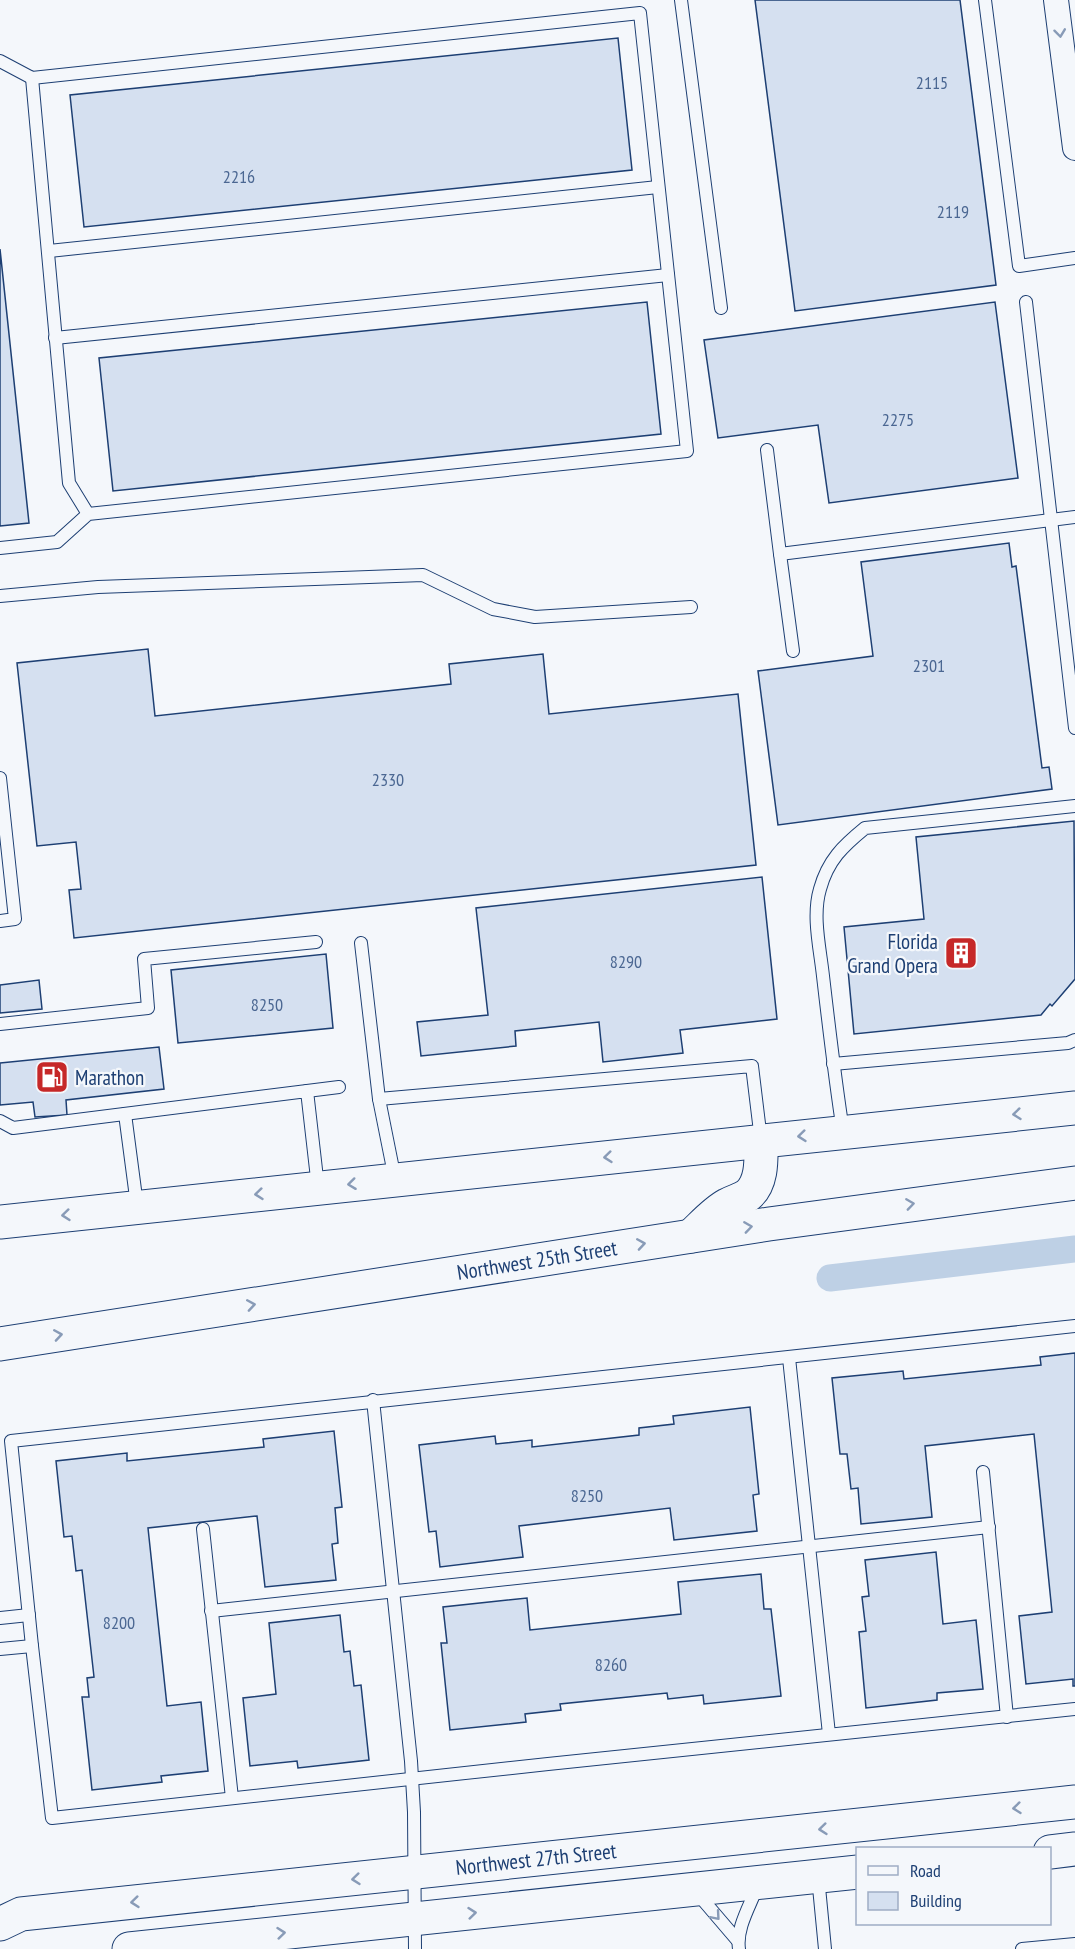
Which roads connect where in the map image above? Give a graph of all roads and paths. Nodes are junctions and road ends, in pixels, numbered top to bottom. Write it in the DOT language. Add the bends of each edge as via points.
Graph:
graph roads {
  1 [pos="681,0"];
  2 [pos="985,0"];
  3 [pos="1056,0"];
  4 [pos="0,61"];
  5 [pos="1070,65"];
  6 [pos="32,78"];
  7 [pos="1075,148"];
  8 [pos="658,187"];
  9 [pos="49,251"];
  10 [pos="1075,258"];
  11 [pos="668,275"];
  12 [pos="1026,302"];
  13 [pos="721,308"];
  14 [pos="55,338"];
  15 [pos="767,450"];
  16 [pos="88,514"];
  17 [pos="1075,517"];
  18 [pos="1051,519"];
  19 [pos="0,548"];
  20 [pos="780,554"];
  21 [pos="0,596"];
  22 [pos="691,607"];
  23 [pos="793,651"];
  24 [pos="1075,728"];
  25 [pos="0,778"];
  26 [pos="1075,806"];
  27 [pos="0,921"];
  28 [pos="316,942"];
  29 [pos="361,943"];
  30 [pos="0,1024"];
  31 [pos="1075,1040"];
  32 [pos="833,1064"];
  33 [pos="339,1087"];
  34 [pos="307,1091"];
  35 [pos="379,1099"];
  36 [pos="1075,1108"];
  37 [pos="125,1114"];
  38 [pos="0,1121"];
  39 [pos="843,1132"];
  40 [pos="761,1141"];
  41 [pos="395,1179"];
  42 [pos="1075,1183"];
  43 [pos="318,1188"];
  44 [pos="137,1207"];
  45 [pos="0,1222"];
  46 [pos="691,1236"];
  47 [pos="1075,1326"];
  48 [pos="0,1344"];
  49 [pos="789,1358"];
  50 [pos="373,1400"];
  51 [pos="983,1472"];
  52 [pos="989,1527"];
  53 [pos="203,1529"];
  54 [pos="809,1546"];
  55 [pos="392,1592"];
  56 [pos="211,1611"];
  57 [pos="28,1616"];
  58 [pos="0,1618"];
  59 [pos="32,1646"];
  60 [pos="0,1649"];
  61 [pos="1075,1709"];
  62 [pos="1007,1717"];
  63 [pos="829,1734"];
  64 [pos="412,1779"];
  65 [pos="232,1798"];
  66 [pos="1075,1802"];
  67 [pos="1075,1849"];
  68 [pos="1051,1852"];
  69 [pos="414,1872"];
  70 [pos="856,1872"];
  71 [pos="818,1876"];
  72 [pos="759,1883"];
  73 [pos="694,1890"];
  74 [pos="0,1924"];
  75 [pos="414,1934"];
  76 [pos="1075,1944"];
  77 [pos="738,1945"];
  78 [pos="129,1949"];
  79 [pos="825,1949"];
  80 [pos="1022,1949"];
  1 -- 13 [label="lane"];
  2 -- 10 [label="lane" via="1019,266"];
  3 -- 5 [label="street, one-way"];
  4 -- 6 [label="lane"];
  5 -- 7 [label="street"];
  6 -- 8 [label="lane" via="640,13"];
  6 -- 9 [label="lane"];
  8 -- 9 [label="lane"];
  8 -- 11 [label="lane"];
  9 -- 14 [label="lane"];
  11 -- 14 [label="lane"];
  11 -- 16 [label="lane" via="687,451"];
  12 -- 18 [label="lane"];
  14 -- 16 [label="lane" via="69,483"];
  15 -- 20 [label="lane"];
  16 -- 19 [label="lane" via="57,542"];
  17 -- 18 [label="lane"];
  18 -- 20 [label="lane"];
  18 -- 24 [label="lane"];
  20 -- 23 [label="lane"];
  21 -- 22 [label="lane" via="98,586 423,575 493,609 535,617"];
  25 -- 27 [label="lane" via="15,919"];
  26 -- 32 [label="lane" via="866,828 844,844 828,866 819,891 816,918"];
  28 -- 30 [label="lane" via="144,959 148,1008"];
  29 -- 35 [label="lane"];
  31 -- 32 [label="lane"];
  32 -- 39 [label="lane"];
  33 -- 34 [label="lane"];
  34 -- 37 [label="lane"];
  34 -- 43 [label="lane"];
  35 -- 40 [label="lane" via="752,1066"];
  35 -- 41 [label="lane"];
  36 -- 39 [label="main road, one-way"];
  37 -- 38 [label="lane" via="13,1128"];
  37 -- 44 [label="lane"];
  39 -- 40 [label="main road, one-way"];
  40 -- 41 [label="main road, one-way"];
  40 -- 46 [label="main road" via="759,1174 749,1194 726,1205"];
  41 -- 43 [label="main road, one-way"];
  46 -- 42 [label="main road, Northwest 25th Street, one-way"];
  43 -- 44 [label="main road, one-way"];
  44 -- 45 [label="main road, one-way"];
  48 -- 46 [label="main road, Northwest 25th Street, one-way"];
  47 -- 49 [label="lane"];
  49 -- 50 [label="lane"];
  49 -- 54 [label="lane"];
  50 -- 55 [label="lane"];
  50 -- 57 [label="lane" via="11,1442"];
  51 -- 52 [label="lane"];
  52 -- 54 [label="lane"];
  52 -- 62 [label="lane"];
  53 -- 56 [label="lane"];
  54 -- 55 [label="lane"];
  54 -- 63 [label="lane"];
  55 -- 56 [label="lane"];
  55 -- 64 [label="lane"];
  56 -- 65 [label="lane"];
  57 -- 58 [label="lane"];
  57 -- 59 [label="lane"];
  59 -- 60 [label="lane"];
  59 -- 65 [label="lane" via="52,1818"];
  61 -- 62 [label="lane"];
  62 -- 63 [label="lane"];
  63 -- 64 [label="lane"];
  64 -- 65 [label="lane"];
  64 -- 69 [label="lane"];
  66 -- 69 [label="main road, Northwest 27th Street, one-way"];
  67 -- 68 [label="main road"];
  69 -- 74 [label="main road, Northwest 27th Street, one-way" via="21,1914"];
  69 -- 75 [label="lane"];
  70 -- 71 [label="main road"];
  71 -- 72 [label="main road"];
  71 -- 79 [label="lane"];
  72 -- 73 [label="main road"];
  72 -- 77 [label="lane"];
  75 -- 73 [label="main road, one-way"];
  73 -- 77 [label="lane, one-way"];
  78 -- 75 [label="main road, one-way"];
  76 -- 80 [label="lane"];
}
